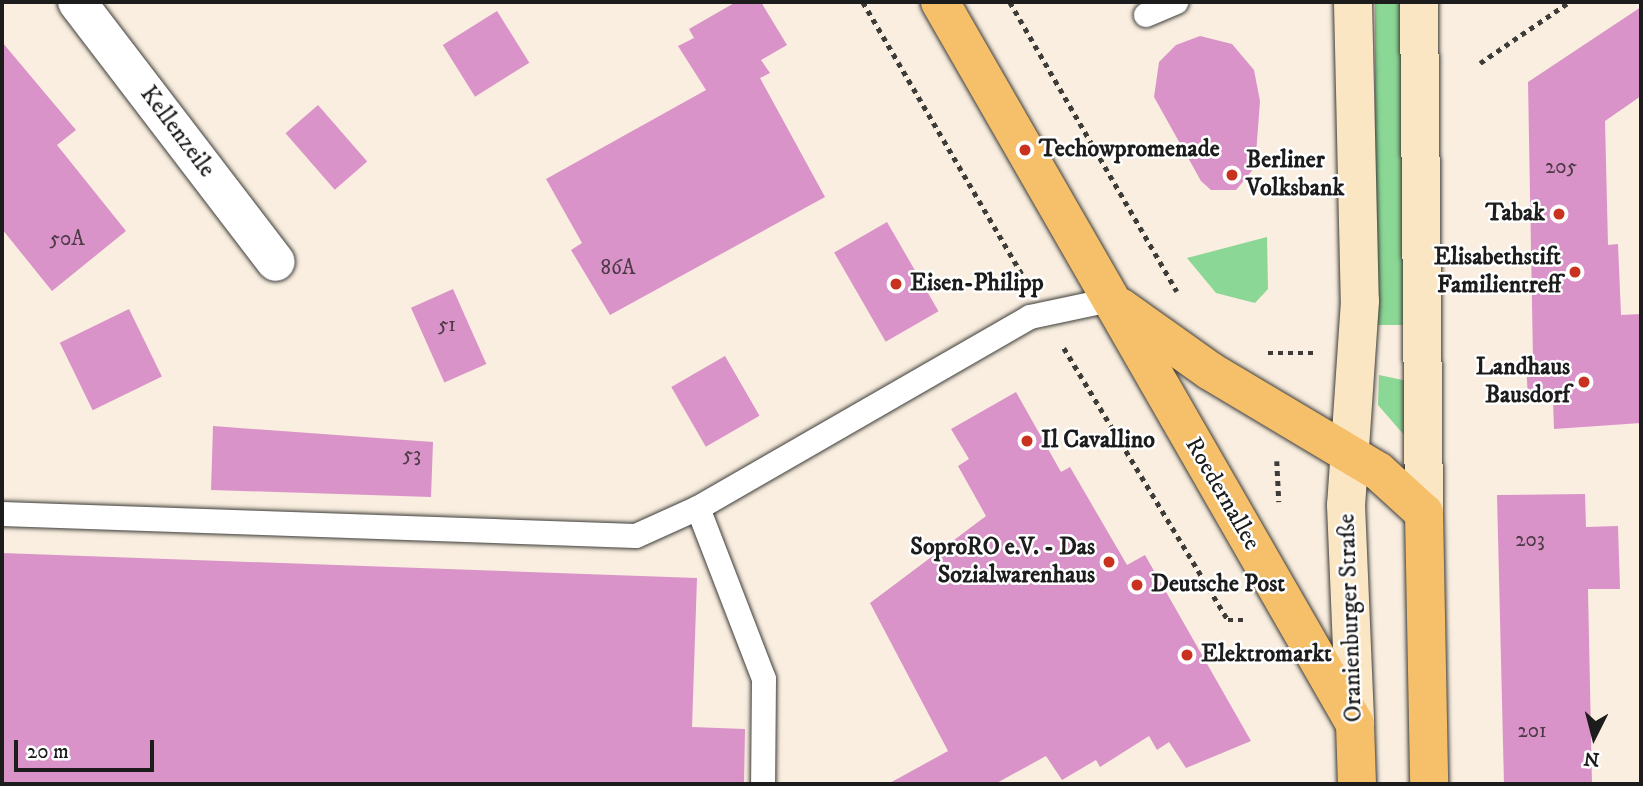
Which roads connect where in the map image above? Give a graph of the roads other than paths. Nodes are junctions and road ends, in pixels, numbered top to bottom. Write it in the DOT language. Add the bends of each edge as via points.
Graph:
graph roads {
  1 [pos="78,2"];
  2 [pos="940,2"];
  3 [pos="1176,2"];
  4 [pos="1353,2"];
  5 [pos="1419,2"];
  6 [pos="1146,15"];
  7 [pos="276,262"];
  8 [pos="1110,300"];
  9 [pos="1348,452"];
  10 [pos="698,508"];
  11 [pos="1424,513"];
  12 [pos="2,514"];
  13 [pos="1355,724"];
  14 [pos="763,784"];
  15 [pos="1357,784"];
  16 [pos="1429,784"];
  1 -- 7 [label="street, Kellenzeile"];
  2 -- 8 [label="main road, Roedernallee"];
  3 -- 6 [label="lane"];
  4 -- 9 [label="main road, Oranienburger Straße" via="1360,301"];
  5 -- 11 [label="main road"];
  8 -- 9 [label="main road, Roedernallee" via="1210,371"];
  8 -- 10 [label="lane" via="1030,317"];
  8 -- 13 [label="main road, Roedernallee"];
  9 -- 11 [label="main road"];
  9 -- 13 [label="main road, Oranienburger Straße"];
  10 -- 12 [label="lane" via="636,536"];
  10 -- 14 [label="lane" via="764,679"];
  11 -- 16 [label="main road"];
  13 -- 15 [label="main road, Oranienburger Straße"];
}
